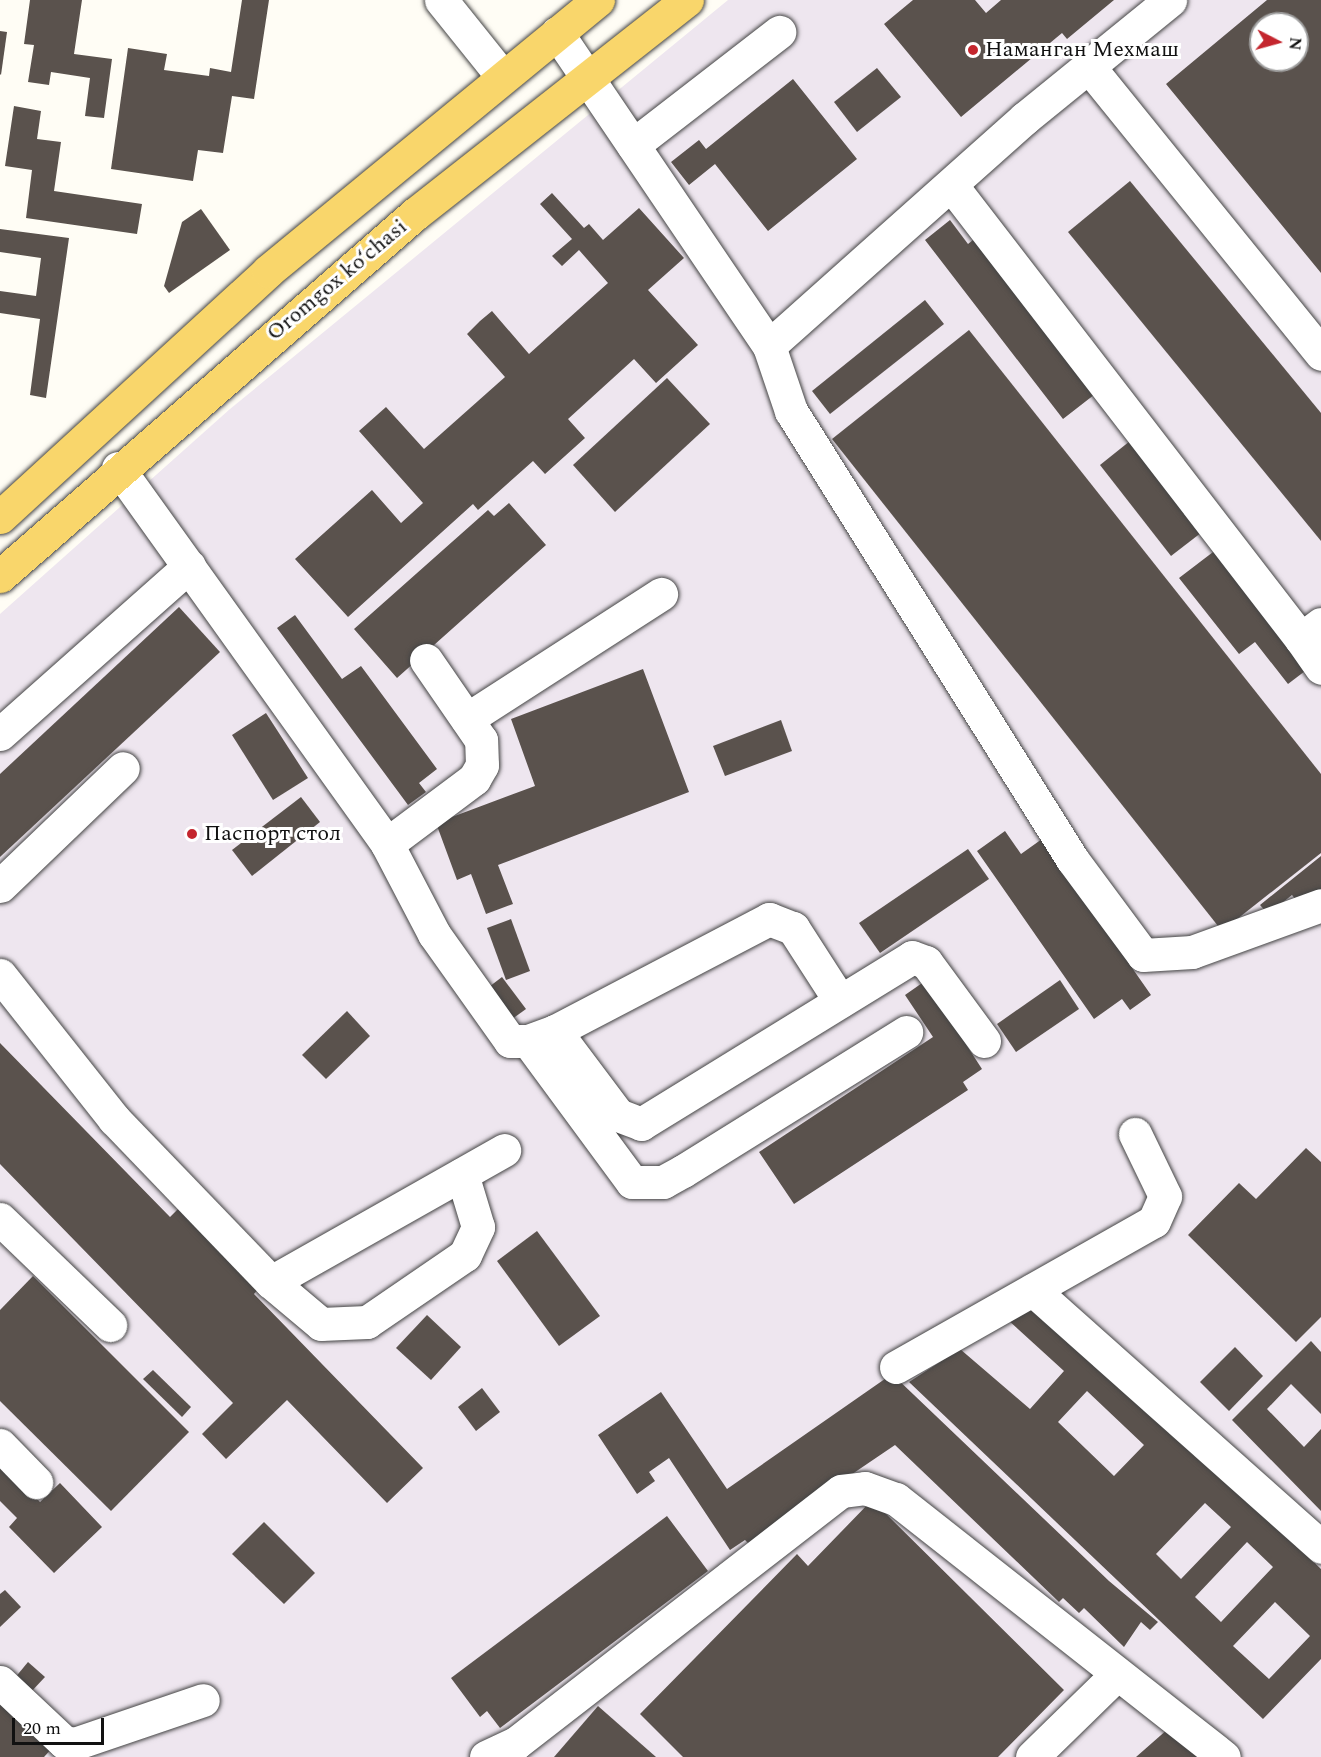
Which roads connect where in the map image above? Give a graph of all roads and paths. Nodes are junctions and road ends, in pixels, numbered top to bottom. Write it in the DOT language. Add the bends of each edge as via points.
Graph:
graph roads {
  1 [pos="441,0"];
  2 [pos="598,0"];
  3 [pos="687,0"];
  4 [pos="1170,0"];
  5 [pos="779,32"];
  6 [pos="557,33"];
  7 [pos="1089,67"];
  8 [pos="501,75"];
  9 [pos="587,76"];
  10 [pos="633,145"];
  11 [pos="952,186"];
  12 [pos="769,346"];
  13 [pos="1321,354"];
  14 [pos="118,468"];
  15 [pos="0,517"];
  16 [pos="189,566"];
  17 [pos="0,576"];
  18 [pos="661,594"];
  19 [pos="1311,632"];
  20 [pos="426,660"];
  21 [pos="1321,668"];
  22 [pos="467,719"];
  23 [pos="0,734"];
  24 [pos="123,768"];
  25 [pos="387,844"];
  26 [pos="0,886"];
  27 [pos="1321,905"];
  28 [pos="0,975"];
  29 [pos="840,1000"];
  30 [pos="906,1032"];
  31 [pos="541,1036"];
  32 [pos="984,1041"];
  33 [pos="1135,1134"];
  34 [pos="504,1150"];
  35 [pos="462,1174"];
  36 [pos="2,1226"];
  37 [pos="271,1282"];
  38 [pos="1033,1290"];
  39 [pos="110,1324"];
  40 [pos="896,1367"];
  41 [pos="0,1445"];
  42 [pos="36,1482"];
  43 [pos="1321,1547"];
  44 [pos="1115,1676"];
  45 [pos="0,1682"];
  46 [pos="203,1700"];
  47 [pos="486,1757"];
  48 [pos="1032,1757"];
  49 [pos="1224,1757"];
  1 -- 8 [label="street"];
  2 -- 6 [label="main road"];
  3 -- 9 [label="main road, Oromgox ko‘chasi"];
  4 -- 7 [label="street"];
  5 -- 10 [label="street"];
  6 -- 8 [label="main road"];
  6 -- 9 [label="street"];
  7 -- 11 [label="street"];
  7 -- 13 [label="street"];
  8 -- 15 [label="main road" via="268,271"];
  9 -- 10 [label="street"];
  9 -- 14 [label="main road, Oromgox ko‘chasi"];
  10 -- 12 [label="street"];
  11 -- 12 [label="street"];
  11 -- 19 [label="street"];
  12 -- 27 [label="street" via="790,411 1072,859 1143,955 1192,952"];
  14 -- 16 [label="street"];
  14 -- 17 [label="main road, Oromgox ko‘chasi"];
  16 -- 23 [label="street"];
  16 -- 25 [label="street"];
  18 -- 22 [label="street"];
  19 -- 21 [label="street"];
  20 -- 22 [label="street"];
  22 -- 25 [label="street" via="482,740 482,765 474,779"];
  24 -- 26 [label="street"];
  25 -- 31 [label="street" via="434,934 510,1041"];
  28 -- 37 [label="street" via="114,1119"];
  29 -- 31 [label="street" via="793,928 769,919"];
  29 -- 31 [label="street" via="641,1124 618,1115"];
  29 -- 32 [label="street" via="902,962 920,958"];
  30 -- 31 [label="street" via="683,1171 663,1182 645,1183 632,1182 614,1161"];
  33 -- 38 [label="street" via="1161,1184 1163,1209 1154,1221"];
  34 -- 35 [label="street"];
  35 -- 37 [label="street"];
  35 -- 37 [label="street" via="476,1208 473,1243 448,1269 367,1322 321,1324"];
  36 -- 39 [label="street"];
  38 -- 40 [label="street"];
  38 -- 43 [label="street"];
  41 -- 42 [label="street"];
  44 -- 47 [label="street" via="896,1499 864,1488 841,1491 516,1743"];
  44 -- 48 [label="street"];
  44 -- 49 [label="street"];
  45 -- 46 [label="street" via="64,1742 74,1744"];
}
